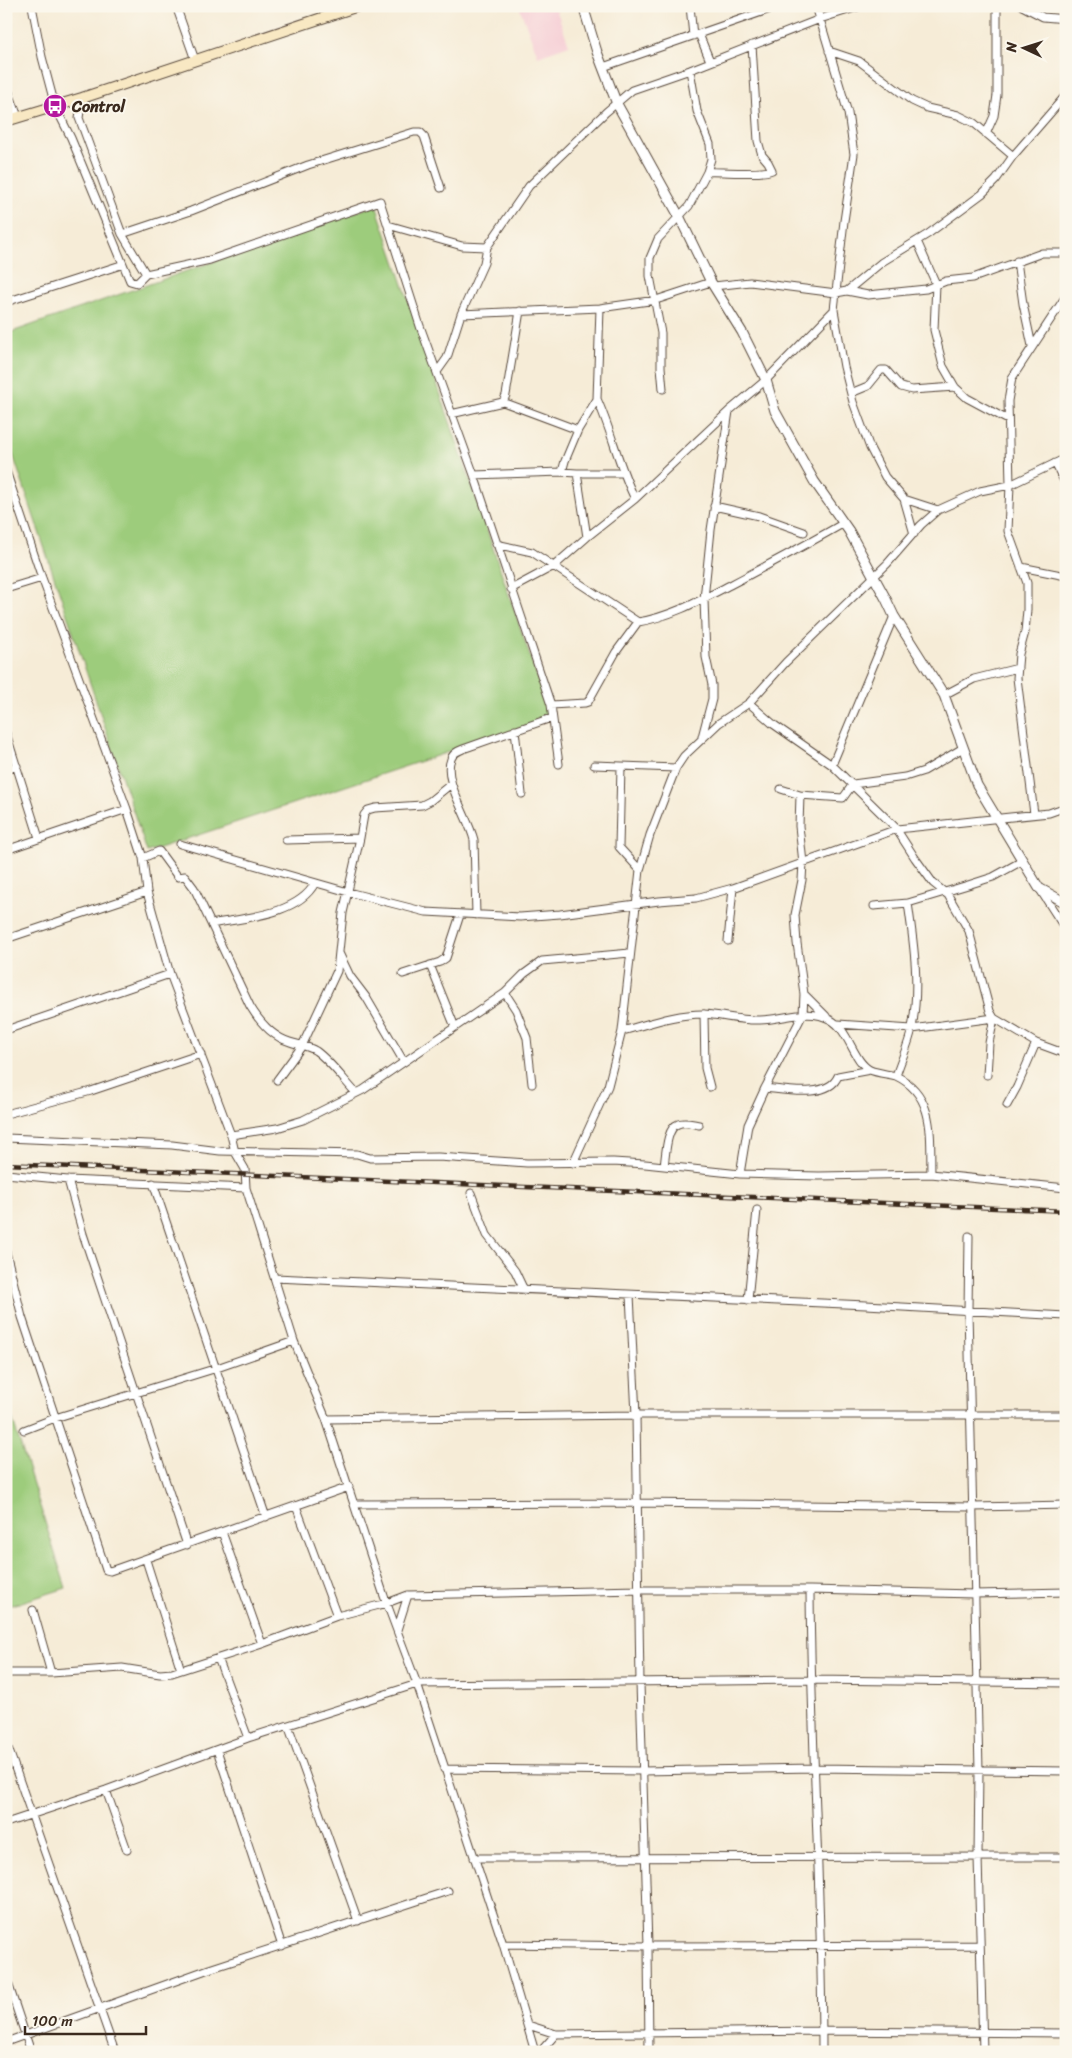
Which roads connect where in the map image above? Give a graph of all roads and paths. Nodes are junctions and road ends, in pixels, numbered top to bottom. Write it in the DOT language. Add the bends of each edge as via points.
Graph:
graph roads {
  1 [pos="32,6"];
  2 [pos="176,6"];
  3 [pos="358,6"];
  4 [pos="583,6"];
  5 [pos="690,6"];
  6 [pos="779,6"];
  7 [pos="816,6"];
  8 [pos="861,6"];
  9 [pos="997,6"];
  10 [pos="1022,6"];
  11 [pos="1066,18"];
  12 [pos="820,19"];
  13 [pos="696,35"];
  14 [pos="752,45"];
  15 [pos="829,51"];
  16 [pos="195,60"];
  17 [pos="710,61"];
  18 [pos="603,67"];
  19 [pos="690,70"];
  20 [pos="6,84"];
  21 [pos="1066,95"];
  22 [pos="82,98"];
  23 [pos="617,104"];
  24 [pos="55,106"];
  25 [pos="18,116"];
  26 [pos="6,121"];
  27 [pos="84,131"];
  28 [pos="986,134"];
  29 [pos="72,138"];
  30 [pos="1013,156"];
  31 [pos="707,172"];
  32 [pos="441,188"];
  33 [pos="679,216"];
  34 [pos="388,225"];
  35 [pos="122,234"];
  36 [pos="917,241"];
  37 [pos="487,247"];
  38 [pos="1066,253"];
  39 [pos="1017,261"];
  40 [pos="121,264"];
  41 [pos="146,274"];
  42 [pos="713,284"];
  43 [pos="936,284"];
  44 [pos="847,291"];
  45 [pos="836,292"];
  46 [pos="1066,296"];
  47 [pos="656,300"];
  48 [pos="6,302"];
  49 [pos="600,308"];
  50 [pos="834,310"];
  51 [pos="520,311"];
  52 [pos="460,314"];
  53 [pos="1032,346"];
  54 [pos="437,372"];
  55 [pos="766,380"];
  56 [pos="955,387"];
  57 [pos="663,389"];
  58 [pos="851,393"];
  59 [pos="597,399"];
  60 [pos="503,402"];
  61 [pos="729,411"];
  62 [pos="451,414"];
  63 [pos="1008,420"];
  64 [pos="578,430"];
  65 [pos="1066,458"];
  66 [pos="1055,463"];
  67 [pos="6,471"];
  68 [pos="562,472"];
  69 [pos="577,473"];
  70 [pos="623,473"];
  71 [pos="474,475"];
  72 [pos="1010,485"];
  73 [pos="1066,485"];
  74 [pos="634,499"];
  75 [pos="904,499"];
  76 [pos="714,506"];
  77 [pos="938,510"];
  78 [pos="844,523"];
  79 [pos="804,532"];
  80 [pos="914,534"];
  81 [pos="586,537"];
  82 [pos="496,544"];
  83 [pos="554,566"];
  84 [pos="1021,567"];
  85 [pos="874,576"];
  86 [pos="1066,576"];
  87 [pos="42,578"];
  88 [pos="6,589"];
  89 [pos="510,589"];
  90 [pos="704,598"];
  91 [pos="894,616"];
  92 [pos="638,622"];
  93 [pos="1018,668"];
  94 [pos="944,695"];
  95 [pos="750,703"];
  96 [pos="551,705"];
  97 [pos="551,718"];
  98 [pos="515,730"];
  99 [pos="6,733"];
  100 [pos="702,737"];
  101 [pos="963,748"];
  102 [pos="559,764"];
  103 [pos="832,764"];
  104 [pos="594,765"];
  105 [pos="17,766"];
  106 [pos="621,767"];
  107 [pos="676,768"];
  108 [pos="6,770"];
  109 [pos="451,784"];
  110 [pos="853,784"];
  111 [pos="781,789"];
  112 [pos="522,794"];
  113 [pos="800,795"];
  114 [pos="1066,807"];
  115 [pos="127,809"];
  116 [pos="1034,814"];
  117 [pos="998,819"];
  118 [pos="897,829"];
  119 [pos="39,838"];
  120 [pos="360,838"];
  121 [pos="286,840"];
  122 [pos="180,844"];
  123 [pos="6,850"];
  124 [pos="143,858"];
  125 [pos="1022,861"];
  126 [pos="803,863"];
  127 [pos="640,870"];
  128 [pos="315,883"];
  129 [pos="733,888"];
  130 [pos="1039,888"];
  131 [pos="148,892"];
  132 [pos="348,892"];
  133 [pos="944,892"];
  134 [pos="908,903"];
  135 [pos="1066,903"];
  136 [pos="635,904"];
  137 [pos="874,906"];
  138 [pos="460,915"];
  139 [pos="476,915"];
  140 [pos="211,924"];
  141 [pos="1066,930"];
  142 [pos="6,939"];
  143 [pos="728,941"];
  144 [pos="339,952"];
  145 [pos="630,953"];
  146 [pos="430,965"];
  147 [pos="170,974"];
  148 [pos="403,974"];
  149 [pos="505,993"];
  150 [pos="804,994"];
  151 [pos="704,1014"];
  152 [pos="803,1014"];
  153 [pos="828,1018"];
  154 [pos="994,1018"];
  155 [pos="838,1024"];
  156 [pos="455,1027"];
  157 [pos="912,1029"];
  158 [pos="6,1030"];
  159 [pos="622,1031"];
  160 [pos="1036,1043"];
  161 [pos="302,1046"];
  162 [pos="201,1054"];
  163 [pos="1066,1054"];
  164 [pos="404,1062"];
  165 [pos="870,1070"];
  166 [pos="987,1075"];
  167 [pos="896,1076"];
  168 [pos="277,1080"];
  169 [pos="532,1084"];
  170 [pos="710,1087"];
  171 [pos="765,1088"];
  172 [pos="356,1094"];
  173 [pos="1007,1105"];
  174 [pos="6,1114"];
  175 [pos="699,1125"];
  176 [pos="231,1136"];
  177 [pos="6,1138"];
  178 [pos="235,1152"];
  179 [pos="573,1163"];
  180 [pos="664,1166"];
  181 [pos="6,1174"];
  182 [pos="740,1174"];
  183 [pos="930,1174"];
  184 [pos="68,1180"];
  185 [pos="153,1183"];
  186 [pos="246,1188"];
  187 [pos="1066,1188"];
  188 [pos="471,1193"];
  189 [pos="757,1210"];
  190 [pos="969,1236"];
  191 [pos="6,1252"];
  192 [pos="275,1278"];
  193 [pos="524,1290"];
  194 [pos="630,1295"];
  195 [pos="748,1300"];
  196 [pos="968,1311"];
  197 [pos="1066,1316"];
  198 [pos="294,1341"];
  199 [pos="217,1368"];
  200 [pos="136,1394"];
  201 [pos="636,1415"];
  202 [pos="1066,1415"];
  203 [pos="970,1416"];
  204 [pos="55,1418"];
  205 [pos="326,1419"];
  206 [pos="24,1430"];
  207 [pos="349,1486"];
  208 [pos="636,1503"];
  209 [pos="355,1504"];
  210 [pos="1066,1505"];
  211 [pos="296,1506"];
  212 [pos="973,1507"];
  213 [pos="266,1517"];
  214 [pos="222,1532"];
  215 [pos="187,1545"];
  216 [pos="146,1560"];
  217 [pos="639,1590"];
  218 [pos="810,1590"];
  219 [pos="1066,1592"];
  220 [pos="974,1594"];
  221 [pos="408,1595"];
  222 [pos="387,1603"];
  223 [pos="33,1610"];
  224 [pos="337,1616"];
  225 [pos="397,1630"];
  226 [pos="262,1644"];
  227 [pos="218,1658"];
  228 [pos="181,1670"];
  229 [pos="6,1673"];
  230 [pos="51,1673"];
  231 [pos="811,1680"];
  232 [pos="640,1683"];
  233 [pos="978,1683"];
  234 [pos="1066,1683"];
  235 [pos="416,1684"];
  236 [pos="288,1725"];
  237 [pos="248,1738"];
  238 [pos="6,1742"];
  239 [pos="217,1750"];
  240 [pos="815,1768"];
  241 [pos="444,1769"];
  242 [pos="979,1770"];
  243 [pos="642,1771"];
  244 [pos="1066,1771"];
  245 [pos="106,1790"];
  246 [pos="32,1814"];
  247 [pos="6,1823"];
  248 [pos="127,1850"];
  249 [pos="978,1857"];
  250 [pos="1066,1857"];
  251 [pos="474,1858"];
  252 [pos="644,1858"];
  253 [pos="818,1858"];
  254 [pos="448,1891"];
  255 [pos="358,1920"];
  256 [pos="503,1944"];
  257 [pos="821,1944"];
  258 [pos="980,1945"];
  259 [pos="282,1946"];
  260 [pos="648,1946"];
  261 [pos="6,1977"];
  262 [pos="100,2009"];
  263 [pos="528,2025"];
  264 [pos="822,2031"];
  265 [pos="649,2032"];
  266 [pos="556,2034"];
  267 [pos="984,2034"];
  268 [pos="1066,2034"];
  269 [pos="26,2036"];
  270 [pos="6,2042"];
  271 [pos="31,2052"];
  272 [pos="115,2052"];
  273 [pos="535,2052"];
  274 [pos="540,2052"];
  275 [pos="649,2052"];
  276 [pos="822,2052"];
  277 [pos="983,2052"];
  1 -- 24 [label="street"];
  2 -- 16 [label="street"];
  3 -- 16 [label="main road"];
  4 -- 18 [label="street"];
  5 -- 13 [label="street"];
  6 -- 13 [label="street"];
  7 -- 12 [label="street"];
  8 -- 12 [label="street"];
  9 -- 28 [label="street" via="997,95 994,116"];
  10 -- 11 [label="street" via="1043,17"];
  12 -- 14 [label="street"];
  12 -- 15 [label="street"];
  13 -- 17 [label="street"];
  13 -- 18 [label="street"];
  14 -- 17 [label="street"];
  14 -- 31 [label="street" via="758,141 772,170 758,173"];
  15 -- 28 [label="street" via="859,61 912,102 958,115"];
  15 -- 45 [label="street" via="848,113 854,154"];
  16 -- 22 [label="main road"];
  17 -- 19 [label="street"];
  18 -- 23 [label="street"];
  19 -- 23 [label="street" via="632,90"];
  19 -- 31 [label="street" via="697,111 710,144"];
  20 -- 25 [label="street"];
  21 -- 30 [label="street"];
  22 -- 24 [label="main road"];
  22 -- 27 [label="street" via="79,118"];
  23 -- 33 [label="street"];
  23 -- 37 [label="street" via="529,186"];
  24 -- 25 [label="main road"];
  24 -- 29 [label="street"];
  25 -- 26 [label="main road"];
  27 -- 29 [label="street" via="73,132"];
  27 -- 35 [label="street"];
  28 -- 30 [label="street"];
  29 -- 40 [label="street"];
  30 -- 36 [label="street" via="982,194"];
  31 -- 33 [label="street" via="689,206"];
  32 -- 35 [label="street" via="424,136 414,132 308,165"];
  33 -- 42 [label="street"];
  33 -- 47 [label="street" via="658,239 650,258 650,276"];
  34 -- 37 [label="street" via="462,246"];
  34 -- 41 [label="street" via="380,201 210,260"];
  34 -- 54 [label="street"];
  35 -- 41 [label="street"];
  36 -- 43 [label="street"];
  36 -- 44 [label="street" via="882,262"];
  37 -- 52 [label="street" via="484,263"];
  38 -- 39 [label="street" via="1042,253"];
  39 -- 43 [label="street" via="973,278"];
  39 -- 53 [label="street"];
  40 -- 41 [label="street" via="130,281 137,282"];
  40 -- 48 [label="street"];
  42 -- 45 [label="street" via="750,282"];
  42 -- 47 [label="street"];
  42 -- 55 [label="street"];
  43 -- 44 [label="street" via="926,289 868,295"];
  43 -- 56 [label="street" via="934,330 943,366"];
  44 -- 45 [label="street"];
  45 -- 50 [label="street"];
  46 -- 53 [label="street"];
  47 -- 49 [label="street"];
  47 -- 57 [label="street"];
  49 -- 51 [label="street"];
  49 -- 59 [label="street"];
  50 -- 55 [label="street"];
  50 -- 58 [label="street"];
  51 -- 52 [label="street"];
  51 -- 60 [label="street"];
  52 -- 54 [label="street" via="448,358"];
  53 -- 63 [label="street" via="1012,378"];
  54 -- 62 [label="street"];
  55 -- 61 [label="street"];
  55 -- 78 [label="street" via="775,411 814,481"];
  56 -- 58 [label="street" via="912,390 901,387 886,370 882,370 868,386"];
  56 -- 63 [label="street" via="967,398"];
  58 -- 75 [label="street" via="870,448 885,477"];
  59 -- 64 [label="street"];
  59 -- 70 [label="street"];
  60 -- 62 [label="street"];
  60 -- 64 [label="street"];
  61 -- 74 [label="street"];
  61 -- 76 [label="street"];
  62 -- 71 [label="street"];
  63 -- 72 [label="street"];
  64 -- 68 [label="street"];
  65 -- 66 [label="street"];
  66 -- 72 [label="street"];
  66 -- 73 [label="street"];
  67 -- 87 [label="street"];
  68 -- 69 [label="street"];
  68 -- 71 [label="street"];
  69 -- 70 [label="street"];
  69 -- 81 [label="street"];
  70 -- 74 [label="street"];
  71 -- 82 [label="street"];
  72 -- 77 [label="street" via="980,491"];
  72 -- 84 [label="street" via="1008,531"];
  74 -- 81 [label="street"];
  75 -- 77 [label="street"];
  75 -- 80 [label="street"];
  76 -- 79 [label="street" via="759,516"];
  76 -- 90 [label="street"];
  77 -- 80 [label="street"];
  78 -- 85 [label="street"];
  78 -- 90 [label="street"];
  80 -- 85 [label="street"];
  81 -- 83 [label="street"];
  82 -- 83 [label="street" via="525,549"];
  82 -- 89 [label="street"];
  83 -- 89 [label="street"];
  83 -- 92 [label="street"];
  84 -- 86 [label="street"];
  84 -- 93 [label="street" via="1027,583 1027,610"];
  85 -- 91 [label="street"];
  85 -- 95 [label="street" via="786,662"];
  87 -- 88 [label="street"];
  87 -- 115 [label="street"];
  89 -- 96 [label="street"];
  90 -- 92 [label="street" via="654,620"];
  90 -- 100 [label="street" via="706,657 712,699"];
  91 -- 94 [label="street"];
  91 -- 103 [label="street"];
  92 -- 96 [label="street" via="616,652 588,702"];
  93 -- 94 [label="street" via="974,679"];
  93 -- 116 [label="street"];
  94 -- 101 [label="street"];
  95 -- 100 [label="street"];
  95 -- 103 [label="street" via="773,724"];
  96 -- 97 [label="street"];
  97 -- 98 [label="street"];
  97 -- 102 [label="street"];
  98 -- 109 [label="street" via="455,753 449,771"];
  98 -- 112 [label="street"];
  99 -- 105 [label="street"];
  100 -- 107 [label="street"];
  101 -- 110 [label="street" via="924,771"];
  101 -- 117 [label="street" via="977,785"];
  103 -- 110 [label="street"];
  104 -- 106 [label="street"];
  105 -- 108 [label="street"];
  105 -- 119 [label="street"];
  106 -- 107 [label="street"];
  106 -- 127 [label="street" via="619,848"];
  107 -- 127 [label="street"];
  109 -- 120 [label="street" via="422,805 368,810"];
  109 -- 139 [label="street" via="474,840"];
  110 -- 113 [label="street" via="843,798"];
  110 -- 118 [label="street"];
  111 -- 113 [label="street"];
  113 -- 126 [label="street"];
  114 -- 116 [label="street"];
  115 -- 119 [label="street"];
  115 -- 124 [label="street"];
  116 -- 117 [label="street"];
  117 -- 118 [label="street"];
  117 -- 125 [label="street"];
  118 -- 126 [label="street"];
  118 -- 133 [label="street" via="933,883"];
  119 -- 123 [label="street"];
  120 -- 121 [label="street"];
  120 -- 132 [label="street"];
  122 -- 128 [label="street"];
  124 -- 131 [label="street"];
  124 -- 140 [label="street" via="159,851 178,877 184,876 198,894"];
  125 -- 130 [label="street"];
  125 -- 133 [label="street" via="994,877"];
  126 -- 129 [label="street"];
  126 -- 150 [label="street" via="795,915"];
  127 -- 136 [label="street"];
  128 -- 132 [label="street"];
  128 -- 140 [label="street" via="305,897 293,905"];
  129 -- 136 [label="street" via="696,898"];
  129 -- 143 [label="street"];
  130 -- 135 [label="street"];
  130 -- 141 [label="street"];
  131 -- 142 [label="street"];
  131 -- 147 [label="street"];
  132 -- 138 [label="street" via="426,912"];
  132 -- 144 [label="street"];
  133 -- 134 [label="street"];
  133 -- 154 [label="street" via="969,932"];
  134 -- 137 [label="street"];
  134 -- 157 [label="street" via="916,967"];
  136 -- 139 [label="street" via="520,917"];
  136 -- 145 [label="street"];
  138 -- 139 [label="street"];
  138 -- 146 [label="street" via="446,958"];
  140 -- 161 [label="street" via="259,1020 284,1040"];
  144 -- 161 [label="street" via="337,971"];
  144 -- 164 [label="street" via="350,976"];
  145 -- 149 [label="street" via="542,961"];
  145 -- 159 [label="street"];
  146 -- 148 [label="street"];
  146 -- 156 [label="street"];
  147 -- 158 [label="street"];
  147 -- 162 [label="street"];
  149 -- 156 [label="street"];
  149 -- 169 [label="street" via="528,1038"];
  150 -- 152 [label="street"];
  150 -- 153 [label="street"];
  151 -- 152 [label="street" via="759,1021"];
  151 -- 159 [label="street" via="675,1016"];
  151 -- 170 [label="street" via="705,1068"];
  152 -- 153 [label="street"];
  152 -- 171 [label="street"];
  153 -- 155 [label="street"];
  154 -- 157 [label="street"];
  154 -- 160 [label="street"];
  154 -- 166 [label="street"];
  155 -- 157 [label="street"];
  155 -- 165 [label="street"];
  156 -- 164 [label="street"];
  157 -- 167 [label="street"];
  159 -- 179 [label="street" via="608,1086"];
  160 -- 163 [label="street"];
  160 -- 173 [label="street"];
  161 -- 168 [label="street"];
  161 -- 172 [label="street" via="316,1051"];
  162 -- 174 [label="street" via="91,1091"];
  162 -- 176 [label="street"];
  164 -- 172 [label="street"];
  165 -- 167 [label="street"];
  165 -- 171 [label="street" via="838,1076 832,1086 822,1090"];
  167 -- 183 [label="street" via="916,1088 924,1102 929,1122"];
  171 -- 182 [label="street" via="748,1125"];
  172 -- 176 [label="street" via="303,1120"];
  175 -- 180 [label="street" via="685,1123 673,1128"];
  176 -- 178 [label="street"];
  177 -- 178 [label="street"];
  178 -- 179 [label="street"];
  178 -- 186 [label="street" via="245,1169"];
  179 -- 180 [label="street"];
  180 -- 182 [label="street"];
  181 -- 184 [label="street"];
  182 -- 183 [label="street"];
  183 -- 187 [label="street"];
  184 -- 185 [label="street"];
  184 -- 200 [label="street"];
  185 -- 186 [label="street"];
  185 -- 199 [label="street"];
  186 -- 192 [label="street"];
  188 -- 193 [label="street" via="487,1235 515,1271"];
  189 -- 195 [label="street"];
  190 -- 196 [label="street"];
  191 -- 204 [label="street" via="22,1317"];
  192 -- 193 [label="street"];
  192 -- 198 [label="street"];
  193 -- 194 [label="street"];
  194 -- 195 [label="street"];
  194 -- 201 [label="street"];
  195 -- 196 [label="street"];
  196 -- 197 [label="street"];
  196 -- 203 [label="street"];
  198 -- 199 [label="street"];
  198 -- 205 [label="street"];
  199 -- 200 [label="street"];
  199 -- 213 [label="street"];
  200 -- 204 [label="street"];
  200 -- 215 [label="street"];
  201 -- 203 [label="street"];
  201 -- 205 [label="street"];
  201 -- 208 [label="street"];
  202 -- 203 [label="street"];
  203 -- 212 [label="street"];
  204 -- 206 [label="street"];
  204 -- 216 [label="street" via="106,1570"];
  205 -- 207 [label="street"];
  207 -- 209 [label="street"];
  207 -- 211 [label="street"];
  208 -- 209 [label="street"];
  208 -- 212 [label="street"];
  208 -- 217 [label="street"];
  209 -- 222 [label="street"];
  210 -- 212 [label="street"];
  211 -- 213 [label="street"];
  211 -- 224 [label="street"];
  212 -- 220 [label="street"];
  213 -- 214 [label="street"];
  214 -- 215 [label="street"];
  214 -- 226 [label="street"];
  215 -- 216 [label="street"];
  216 -- 228 [label="street"];
  217 -- 218 [label="street"];
  217 -- 221 [label="street"];
  217 -- 232 [label="street"];
  218 -- 220 [label="street"];
  218 -- 231 [label="street"];
  219 -- 220 [label="street"];
  220 -- 233 [label="street"];
  221 -- 222 [label="street"];
  221 -- 225 [label="street"];
  222 -- 224 [label="street"];
  222 -- 225 [label="street"];
  223 -- 230 [label="street"];
  224 -- 226 [label="street"];
  225 -- 235 [label="street"];
  226 -- 227 [label="street"];
  227 -- 228 [label="street"];
  227 -- 237 [label="street"];
  228 -- 230 [label="street" via="160,1674 122,1668"];
  229 -- 230 [label="street"];
  231 -- 232 [label="street"];
  231 -- 233 [label="street"];
  231 -- 240 [label="street"];
  232 -- 235 [label="street"];
  232 -- 243 [label="street"];
  233 -- 234 [label="street"];
  233 -- 242 [label="street"];
  235 -- 236 [label="street"];
  235 -- 241 [label="street"];
  236 -- 237 [label="street"];
  236 -- 255 [label="street"];
  237 -- 239 [label="street"];
  238 -- 246 [label="street"];
  239 -- 245 [label="street"];
  239 -- 259 [label="street"];
  240 -- 242 [label="street"];
  240 -- 243 [label="street"];
  240 -- 253 [label="street"];
  241 -- 243 [label="street"];
  241 -- 251 [label="street"];
  242 -- 244 [label="street"];
  242 -- 249 [label="street"];
  243 -- 252 [label="street"];
  245 -- 246 [label="street"];
  245 -- 248 [label="street"];
  246 -- 247 [label="street"];
  246 -- 262 [label="street"];
  249 -- 250 [label="street"];
  249 -- 253 [label="street"];
  249 -- 258 [label="street"];
  251 -- 252 [label="street"];
  251 -- 256 [label="street"];
  252 -- 253 [label="street"];
  252 -- 260 [label="street"];
  253 -- 257 [label="street"];
  254 -- 255 [label="street"];
  255 -- 259 [label="street"];
  256 -- 260 [label="street"];
  256 -- 263 [label="street"];
  257 -- 258 [label="street"];
  257 -- 260 [label="street"];
  257 -- 264 [label="street"];
  258 -- 267 [label="street"];
  259 -- 262 [label="street"];
  260 -- 265 [label="street"];
  261 -- 269 [label="street"];
  262 -- 269 [label="street"];
  262 -- 272 [label="street"];
  263 -- 266 [label="street"];
  263 -- 273 [label="street"];
  264 -- 265 [label="street"];
  264 -- 267 [label="street"];
  264 -- 276 [label="street"];
  265 -- 266 [label="street"];
  265 -- 275 [label="street"];
  266 -- 274 [label="street"];
  267 -- 268 [label="street"];
  267 -- 277 [label="street"];
  269 -- 270 [label="street"];
  269 -- 271 [label="street"];
}
